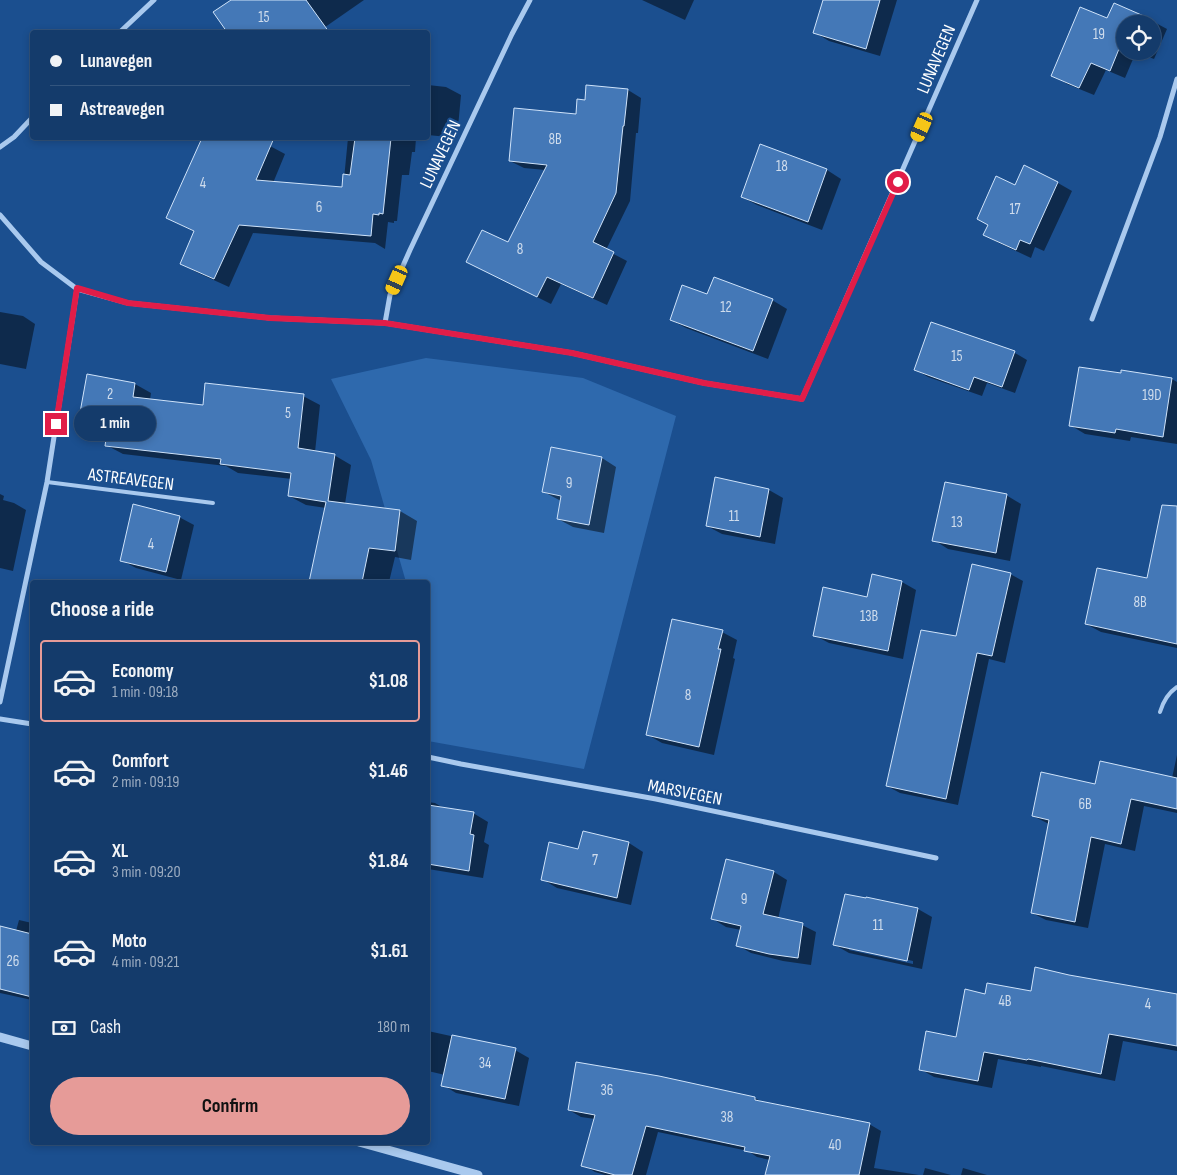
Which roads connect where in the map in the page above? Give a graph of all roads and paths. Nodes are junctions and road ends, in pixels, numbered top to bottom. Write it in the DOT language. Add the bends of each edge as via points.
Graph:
graph roads {
  1 [pos="154,0"];
  2 [pos="530,0"];
  3 [pos="977,0"];
  4 [pos="122,30"];
  5 [pos="1177,79"];
  6 [pos="30,120"];
  7 [pos="0,147"];
  8 [pos="0,215"];
  9 [pos="77,288"];
  10 [pos="1092,319"];
  11 [pos="385,323"];
  12 [pos="47,482"];
  13 [pos="213,503"];
  14 [pos="1177,687"];
  15 [pos="0,702"];
  16 [pos="1160,712"];
  17 [pos="0,719"];
  18 [pos="30,724"];
  19 [pos="430,757"];
  20 [pos="936,858"];
  21 [pos="0,1038"];
  22 [pos="30,1046"];
  23 [pos="370,1145"];
  24 [pos="478,1175"];
  1 -- 4 [label="street"];
  2 -- 11 [label="street, LUNAVEGEN" via="410,250 390,295"];
  3 -- 11 [label="street, LUNAVEGEN" via="802,399 704,383 572,353"];
  5 -- 10 [label="street" via="1160,137"];
  6 -- 7 [label="street"];
  8 -- 9 [label="street, LUNAVEGEN" via="41,262"];
  9 -- 11 [label="street, LUNAVEGEN" via="128,303 270,318"];
  9 -- 12 [label="street"];
  12 -- 13 [label="lane, ASTREAVEGEN"];
  12 -- 15 [label="street"];
  14 -- 16 [label="lane" via="1163,701"];
  17 -- 18 [label="street"];
  19 -- 20 [label="street, MARSVEGEN" via="656,799"];
  21 -- 22 [label="street"];
  23 -- 24 [label="street"];
}
